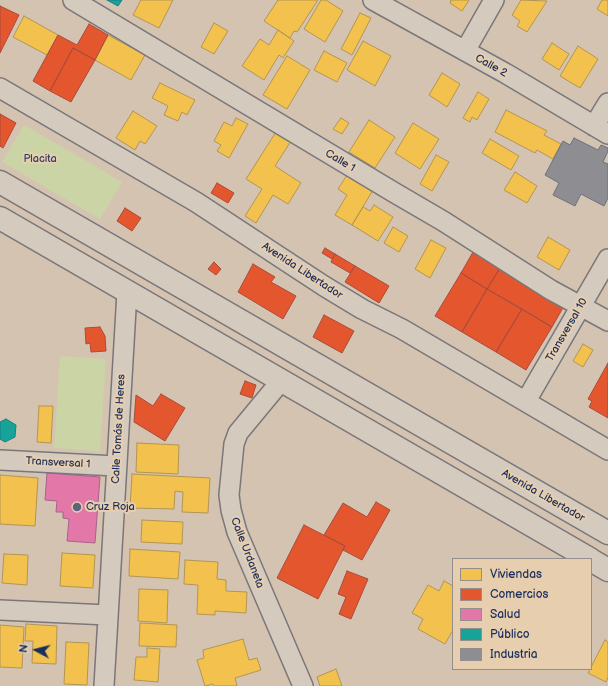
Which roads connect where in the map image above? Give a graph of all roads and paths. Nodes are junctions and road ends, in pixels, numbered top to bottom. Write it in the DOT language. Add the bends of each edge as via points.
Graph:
graph roads {
  1 [pos="73,0"];
  2 [pos="373,0"];
  3 [pos="494,0"];
  4 [pos="464,50"];
  5 [pos="0,88"];
  6 [pos="608,103"];
  7 [pos="601,130"];
  8 [pos="0,182"];
  9 [pos="0,218"];
  10 [pos="608,259"];
  11 [pos="127,292"];
  12 [pos="581,306"];
  13 [pos="608,321"];
  14 [pos="281,381"];
  15 [pos="526,401"];
  16 [pos="608,450"];
  17 [pos="0,460"];
  18 [pos="116,466"];
  19 [pos="608,533"];
  20 [pos="588,558"];
  21 [pos="592,560"];
  22 [pos="608,570"];
  23 [pos="0,610"];
  24 [pos="108,615"];
  25 [pos="104,686"];
  26 [pos="302,686"];
  1 -- 12 [label="street, Calle 1"];
  2 -- 4 [label="street, Calle 2"];
  3 -- 4 [label="street"];
  4 -- 7 [label="street, Calle 2"];
  5 -- 15 [label="street, Avenida Libertador" via="196,202 324,286"];
  6 -- 7 [label="street"];
  8 -- 19 [label="main road, Avenida Libertador"];
  9 -- 11 [label="main road"];
  10 -- 12 [label="street, Transversal 10"];
  11 -- 14 [label="main road"];
  11 -- 18 [label="street, Calle Tomás de Heres"];
  12 -- 13 [label="street, Calle 1"];
  12 -- 15 [label="street, Transversal 10"];
  14 -- 20 [label="main road"];
  14 -- 26 [label="street, Calle Urdaneta" via="238,433 234,444 229,494 237,532"];
  15 -- 16 [label="street, Avenida Libertador"];
  17 -- 18 [label="street, Transversal 1"];
  18 -- 24 [label="street, Calle Tomás de Heres"];
  21 -- 22 [label="main road"];
  23 -- 24 [label="street"];
  24 -- 25 [label="street, Calle Tomás de Heres"];
}
